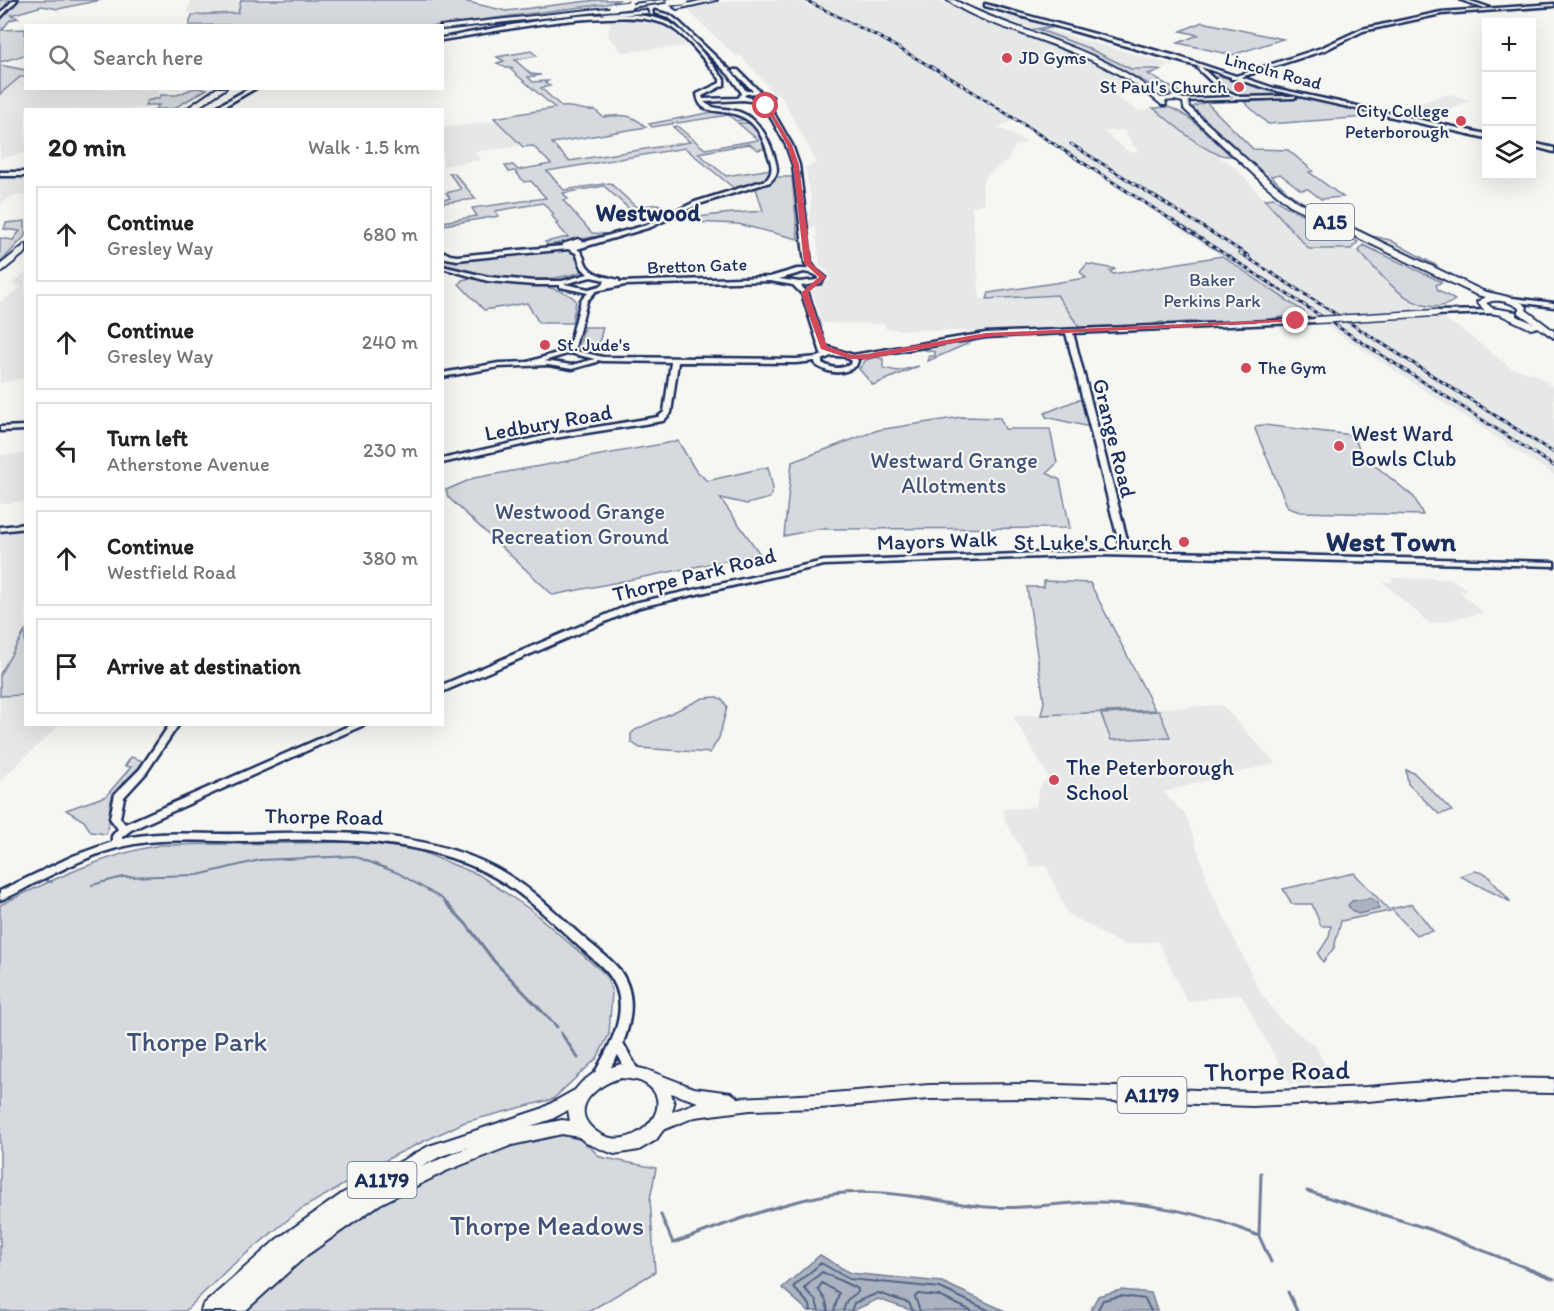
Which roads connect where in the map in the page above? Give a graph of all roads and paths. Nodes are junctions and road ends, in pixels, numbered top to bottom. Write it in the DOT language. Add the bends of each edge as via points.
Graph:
graph roads {
  1 [pos="15,0"];
  2 [pos="691,0"];
  3 [pos="714,0"];
  4 [pos="950,0"];
  5 [pos="955,0"];
  6 [pos="1463,0"];
  7 [pos="670,1"];
  8 [pos="685,1"];
  9 [pos="626,3"];
  10 [pos="986,4"];
  11 [pos="676,5"];
  12 [pos="1554,5"];
  13 [pos="1491,8"];
  14 [pos="646,12"];
  15 [pos="656,12"];
  16 [pos="979,14"];
  17 [pos="0,17"];
  18 [pos="509,19"];
  19 [pos="997,19"];
  20 [pos="1055,25"];
  21 [pos="444,26"];
  22 [pos="1041,27"];
  23 [pos="1014,28"];
  24 [pos="1022,28"];
  25 [pos="444,39"];
  26 [pos="1195,64"];
  27 [pos="1215,72"];
  28 [pos="1205,73"];
  29 [pos="1233,78"];
  30 [pos="1150,88"];
  31 [pos="1273,88"];
  32 [pos="213,90"];
  33 [pos="219,90"];
  34 [pos="250,90"];
  35 [pos="757,92"];
  36 [pos="743,96"];
  37 [pos="1312,97"];
  38 [pos="1231,98"];
  39 [pos="1274,98"];
  40 [pos="200,99"];
  41 [pos="700,101"];
  42 [pos="1172,102"];
  43 [pos="765,103"];
  44 [pos="1185,103"];
  45 [pos="184,108"];
  46 [pos="192,108"];
  47 [pos="217,108"];
  48 [pos="1482,135"];
  49 [pos="1536,146"];
  50 [pos="1554,150"];
  51 [pos="0,174"];
  52 [pos="24,174"];
  53 [pos="568,246"];
  54 [pos="581,246"];
  55 [pos="444,254"];
  56 [pos="22,257"];
  57 [pos="807,263"];
  58 [pos="444,267"];
  59 [pos="585,268"];
  60 [pos="0,270"];
  61 [pos="813,271"];
  62 [pos="793,272"];
  63 [pos="595,276"];
  64 [pos="578,277"];
  65 [pos="0,279"];
  66 [pos="770,279"];
  67 [pos="793,282"];
  68 [pos="606,283"];
  69 [pos="816,283"];
  70 [pos="571,284"];
  71 [pos="580,291"];
  72 [pos="593,291"];
  73 [pos="805,293"];
  74 [pos="1501,298"];
  75 [pos="584,300"];
  76 [pos="1512,300"];
  77 [pos="1481,303"];
  78 [pos="1554,306"];
  79 [pos="1523,310"];
  80 [pos="1495,312"];
  81 [pos="1444,313"];
  82 [pos="1505,314"];
  83 [pos="1069,331"];
  84 [pos="1554,335"];
  85 [pos="1554,340"];
  86 [pos="824,348"];
  87 [pos="574,349"];
  88 [pos="841,354"];
  89 [pos="820,358"];
  90 [pos="585,359"];
  91 [pos="553,360"];
  92 [pos="675,360"];
  93 [pos="853,360"];
  94 [pos="796,361"];
  95 [pos="821,367"];
  96 [pos="444,375"];
  97 [pos="24,428"];
  98 [pos="0,429"];
  99 [pos="444,461"];
  100 [pos="24,526"];
  101 [pos="0,529"];
  102 [pos="1126,553"];
  103 [pos="861,560"];
  104 [pos="1554,564"];
  105 [pos="444,688"];
  106 [pos="174,726"];
  107 [pos="357,726"];
  108 [pos="123,829"];
  109 [pos="117,844"];
  110 [pos="0,896"];
  111 [pos="618,1043"];
  112 [pos="633,1071"];
  113 [pos="598,1078"];
  114 [pos="653,1080"];
  115 [pos="1554,1086"];
  116 [pos="581,1095"];
  117 [pos="750,1103"];
  118 [pos="661,1125"];
  119 [pos="584,1131"];
  120 [pos="210,1311"];
  121 [pos="232,1311"];
  1 -- 17 [label="street"];
  2 -- 8 [label="highway"];
  3 -- 11 [label="highway"];
  4 -- 16 [label="main road, A15"];
  5 -- 16 [label="main road, A15"];
  6 -- 13 [label="street"];
  7 -- 8 [label="highway, bridge"];
  7 -- 9 [label="highway"];
  7 -- 11 [label="highway, bridge"];
  9 -- 14 [label="street" via="627,9"];
  9 -- 18 [label="highway"];
  9 -- 18 [label="highway, bridge" via="614,8"];
  10 -- 20 [label="street, Lincoln Road"];
  11 -- 15 [label="street"];
  11 -- 35 [label="street" via="674,13"];
  12 -- 13 [label="street"];
  13 -- 29 [label="street" via="1431,15 1362,30 1323,49"];
  14 -- 15 [label="street"];
  14 -- 18 [label="highway"];
  15 -- 36 [label="street" via="678,23 731,74"];
  16 -- 19 [label="main road, A15"];
  16 -- 23 [label="main road, A15"];
  18 -- 21 [label="highway"];
  19 -- 24 [label="main road, A15"];
  19 -- 24 [label="main road" via="1035,28"];
  20 -- 22 [label="street, Lincoln Road"];
  20 -- 26 [label="street, Lincoln Road"];
  23 -- 24 [label="main road"];
  23 -- 30 [label="main road, A15" via="1074,51"];
  24 -- 30 [label="main road, A15" via="1104,61"];
  25 -- 41 [label="street" via="600,16 657,19 670,25 722,79 722,84 699,94"];
  26 -- 27 [label="street, Lincoln Road"];
  26 -- 28 [label="street"];
  27 -- 28 [label="street"];
  27 -- 29 [label="street, Lincoln Road"];
  28 -- 38 [label="street"];
  29 -- 31 [label="street, Lincoln Road"];
  30 -- 42 [label="main road, A15"];
  30 -- 42 [label="main road, A15" via="1162,104"];
  31 -- 37 [label="street, Lincoln Road"];
  31 -- 39 [label="street" via="1282,94"];
  32 -- 40 [label="highway"];
  33 -- 40 [label="highway"];
  34 -- 47 [label="street"];
  35 -- 36 [label="street"];
  35 -- 43 [label="street" via="769,96"];
  36 -- 41 [label="street"];
  36 -- 43 [label="street"];
  37 -- 39 [label="street"];
  37 -- 48 [label="street, Lincoln Road"];
  38 -- 39 [label="street"];
  38 -- 44 [label="street"];
  40 -- 45 [label="highway"];
  40 -- 46 [label="highway"];
  41 -- 54 [label="street" via="708,108 742,113 754,120 769,150 774,175 761,185 698,203 649,226"];
  42 -- 44 [label="main road"];
  42 -- 77 [label="main road, A15" via="1287,205 1433,275"];
  43 -- 57 [label="street" via="796,165"];
  44 -- 74 [label="main road, A15" via="1270,187 1293,203 1480,293"];
  49 -- 50 [label="street"];
  51 -- 52 [label="street"];
  53 -- 54 [label="street"];
  53 -- 54 [label="street"];
  53 -- 55 [label="street" via="457,258"];
  54 -- 59 [label="street"];
  56 -- 60 [label="highway"];
  56 -- 65 [label="highway"];
  57 -- 61 [label="street"];
  57 -- 62 [label="street"];
  58 -- 70 [label="street" via="505,280"];
  59 -- 63 [label="street"];
  59 -- 64 [label="street"];
  61 -- 62 [label="street"];
  61 -- 69 [label="street" via="822,277"];
  62 -- 66 [label="street, Bretton Gate"];
  62 -- 67 [label="street" via="788,277"];
  63 -- 64 [label="street"];
  63 -- 68 [label="street"];
  64 -- 70 [label="street"];
  66 -- 67 [label="street, Bretton Gate"];
  66 -- 68 [label="street, Bretton Gate"];
  67 -- 69 [label="street, Bretton Gate"];
  67 -- 73 [label="street"];
  68 -- 72 [label="street, Bretton Gate"];
  69 -- 73 [label="street"];
  70 -- 71 [label="street"];
  71 -- 72 [label="street"];
  71 -- 75 [label="street"];
  72 -- 75 [label="street"];
  73 -- 86 [label="street"];
  74 -- 76 [label="main road, A15"];
  74 -- 77 [label="main road, A15" via="1488,298"];
  75 -- 87 [label="street"];
  76 -- 78 [label="street"];
  76 -- 79 [label="main road, A15"];
  77 -- 80 [label="main road, A15"];
  77 -- 81 [label="street"];
  78 -- 79 [label="street"];
  79 -- 82 [label="main road, A15"];
  79 -- 84 [label="main road, A15"];
  80 -- 81 [label="street"];
  80 -- 82 [label="main road, A15"];
  81 -- 83 [label="street, bridge"];
  82 -- 85 [label="main road, A15"];
  83 -- 93 [label="street" via="995,334"];
  83 -- 102 [label="street, Grange Road"];
  86 -- 88 [label="street"];
  86 -- 89 [label="street"];
  87 -- 90 [label="street"];
  87 -- 91 [label="street"];
  88 -- 89 [label="street"];
  88 -- 93 [label="street"];
  89 -- 94 [label="street"];
  89 -- 95 [label="street"];
  90 -- 91 [label="street" via="566,367"];
  90 -- 92 [label="street"];
  91 -- 96 [label="street"];
  92 -- 94 [label="street"];
  92 -- 99 [label="street, Ledbury Road" via="667,413 660,419 548,437"];
  93 -- 95 [label="street" via="851,368"];
  94 -- 95 [label="street"];
  97 -- 98 [label="street"];
  100 -- 101 [label="street"];
  102 -- 103 [label="street, Mayors Walk"];
  102 -- 104 [label="street, Mayors Walk"];
  103 -- 105 [label="street, Thorpe Park Road" via="805,566 637,605"];
  106 -- 108 [label="street" via="143,771 119,796 115,818"];
  107 -- 108 [label="street"];
  108 -- 109 [label="street"];
  109 -- 110 [label="street, Thorpe Road"];
  109 -- 111 [label="street, Thorpe Road" via="162,839 364,836 414,844 464,859 520,889 615,972 625,996"];
  111 -- 112 [label="street"];
  111 -- 113 [label="street, Thorpe Road"];
  112 -- 113 [label="main road"];
  112 -- 114 [label="main road"];
  113 -- 116 [label="main road"];
  114 -- 117 [label="main road, Thorpe Road / A1179" via="693,1095"];
  114 -- 118 [label="main road" via="667,1100"];
  115 -- 117 [label="main road, Thorpe Road / A1179" via="1473,1085 1252,1099 981,1091"];
  116 -- 119 [label="main road" via="577,1117"];
  116 -- 120 [label="main road, A1179" via="546,1114 435,1151 349,1198 282,1246"];
  117 -- 118 [label="main road, Thorpe Road / A1179" via="693,1110"];
  118 -- 119 [label="main road" via="650,1136 626,1145 601,1143"];
  119 -- 121 [label="main road, A1179" via="562,1127 510,1138 440,1166 374,1199 301,1249"];
}
